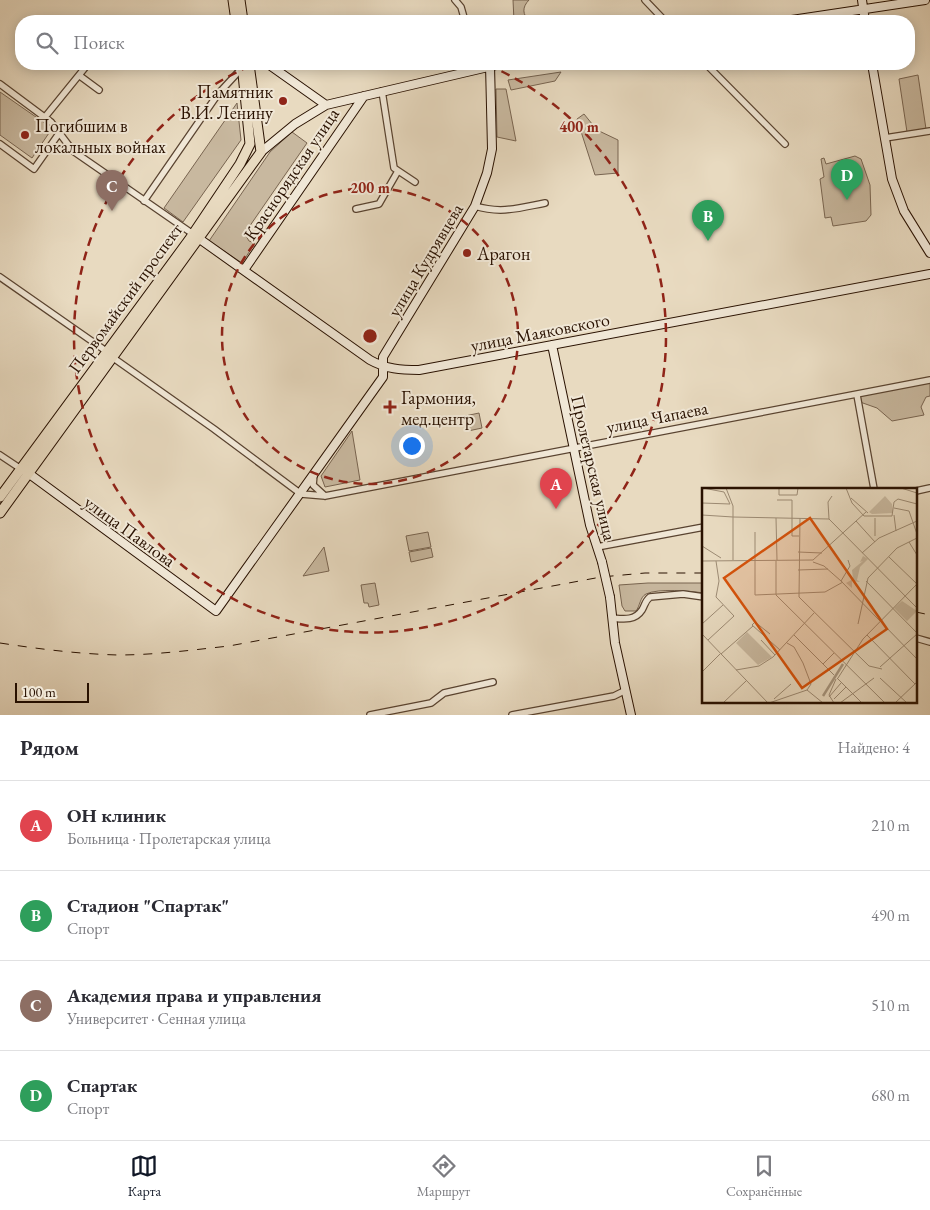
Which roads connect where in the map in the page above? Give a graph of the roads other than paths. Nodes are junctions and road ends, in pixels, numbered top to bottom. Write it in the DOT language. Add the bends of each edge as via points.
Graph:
graph roads {
  1 [pos="233,0"];
  2 [pos="240,0"];
  3 [pos="455,0"];
  4 [pos="645,0"];
  5 [pos="862,0"];
  6 [pos="925,0"];
  7 [pos="863,9"];
  8 [pos="235,15"];
  9 [pos="242,15"];
  10 [pos="463,15"];
  11 [pos="659,15"];
  12 [pos="824,15"];
  13 [pos="864,15"];
  14 [pos="84,70"];
  15 [pos="240,70"];
  16 [pos="244,70"];
  17 [pos="245,70"];
  18 [pos="277,70"];
  19 [pos="461,70"];
  20 [pos="490,70"];
  21 [pos="712,70"];
  22 [pos="873,70"];
  23 [pos="80,76"];
  24 [pos="0,84"];
  25 [pos="99,90"];
  26 [pos="382,91"];
  27 [pos="364,96"];
  28 [pos="326,104"];
  29 [pos="46,117"];
  30 [pos="930,131"];
  31 [pos="60,132"];
  32 [pos="885,138"];
  33 [pos="0,144"];
  34 [pos="785,144"];
  35 [pos="261,152"];
  36 [pos="398,171"];
  37 [pos="415,182"];
  38 [pos="144,201"];
  39 [pos="545,203"];
  40 [pos="475,206"];
  41 [pos="356,209"];
  42 [pos="196,236"];
  43 [pos="930,253"];
  44 [pos="244,270"];
  45 [pos="930,274"];
  46 [pos="0,278"];
  47 [pos="552,345"];
  48 [pos="109,354"];
  49 [pos="383,367"];
  50 [pos="930,380"];
  51 [pos="857,394"];
  52 [pos="573,449"];
  53 [pos="0,455"];
  54 [pos="24,471"];
  55 [pos="314,475"];
  56 [pos="308,484"];
  57 [pos="874,488"];
  58 [pos="301,494"];
  59 [pos="314,495"];
  60 [pos="326,496"];
  61 [pos="0,497"];
  62 [pos="0,512"];
  63 [pos="702,527"];
  64 [pos="597,547"];
  65 [pos="702,597"];
  66 [pos="216,611"];
  67 [pos="612,618"];
  68 [pos="493,682"];
  69 [pos="626,690"];
  70 [pos="370,715"];
  71 [pos="512,715"];
  72 [pos="631,715"];
  1 -- 8 [label="main road"];
  2 -- 9 [label="main road"];
  3 -- 10 [label="street"];
  4 -- 11 [label="street"];
  5 -- 7 [label="street"];
  6 -- 7 [label="street"];
  7 -- 12 [label="street"];
  7 -- 13 [label="street"];
  14 -- 23 [label="street"];
  15 -- 38 [label="street" via="218,94"];
  16 -- 42 [label="main road, Первомайский проспект" via="250,144"];
  17 -- 35 [label="main road"];
  18 -- 28 [label="street"];
  19 -- 26 [label="street"];
  20 -- 40 [label="street, улица Кудрявцева" via="492,149"];
  21 -- 34 [label="street"];
  22 -- 32 [label="street"];
  23 -- 25 [label="street"];
  23 -- 29 [label="street"];
  24 -- 29 [label="street"];
  26 -- 27 [label="street"];
  26 -- 36 [label="street" via="394,168"];
  27 -- 28 [label="street"];
  27 -- 44 [label="street, Краснорядская улица"];
  28 -- 35 [label="street"];
  29 -- 31 [label="street"];
  30 -- 32 [label="street"];
  31 -- 33 [label="street" via="34,169"];
  31 -- 38 [label="street" via="73,151"];
  32 -- 43 [label="street" via="892,179 904,211"];
  35 -- 42 [label="main road, Первомайский проспект"];
  36 -- 37 [label="street"];
  36 -- 41 [label="street" via="379,204"];
  38 -- 42 [label="street"];
  39 -- 40 [label="street" via="503,211"];
  40 -- 49 [label="street, улица Кудрявцева" via="383,357"];
  42 -- 44 [label="street, улица Маяковского"];
  42 -- 48 [label="main road, Первомайский проспект"];
  44 -- 49 [label="street, улица Маяковского" via="318,325"];
  45 -- 47 [label="street, улица Маяковского"];
  46 -- 48 [label="street"];
  47 -- 49 [label="street, улица Маяковского" via="419,370"];
  47 -- 52 [label="street, Пролетарская улица"];
  48 -- 54 [label="main road, Первомайский проспект"];
  48 -- 58 [label="street"];
  49 -- 55 [label="street, улица Кудрявцева" via="383,377"];
  50 -- 51 [label="street, улица Чапаева"];
  51 -- 52 [label="street, улица Чапаева"];
  51 -- 57 [label="street"];
  52 -- 60 [label="street, улица Чапаева"];
  52 -- 64 [label="street, Пролетарская улица"];
  53 -- 54 [label="street, улица Павлова"];
  54 -- 61 [label="main road, Первомайский проспект"];
  54 -- 62 [label="main road, Первомайский проспект"];
  54 -- 66 [label="street, улица Павлова"];
  55 -- 56 [label="street, улица Кудрявцева"];
  55 -- 60 [label="street" via="314,485"];
  56 -- 58 [label="street, улица Кудрявцева"];
  56 -- 59 [label="street"];
  58 -- 59 [label="street, улица Чапаева"];
  58 -- 66 [label="street, улица Кудрявцева"];
  59 -- 60 [label="street, улица Чапаева"];
  63 -- 64 [label="street"];
  64 -- 67 [label="street, Пролетарская улица, bridge"];
  65 -- 67 [label="street" via="683,594 650,597 635,617"];
  67 -- 69 [label="street, Пролетарская улица"];
  68 -- 70 [label="street" via="444,693 432,703"];
  69 -- 71 [label="street" via="614,696"];
  69 -- 72 [label="street, Пролетарская улица"];
}
